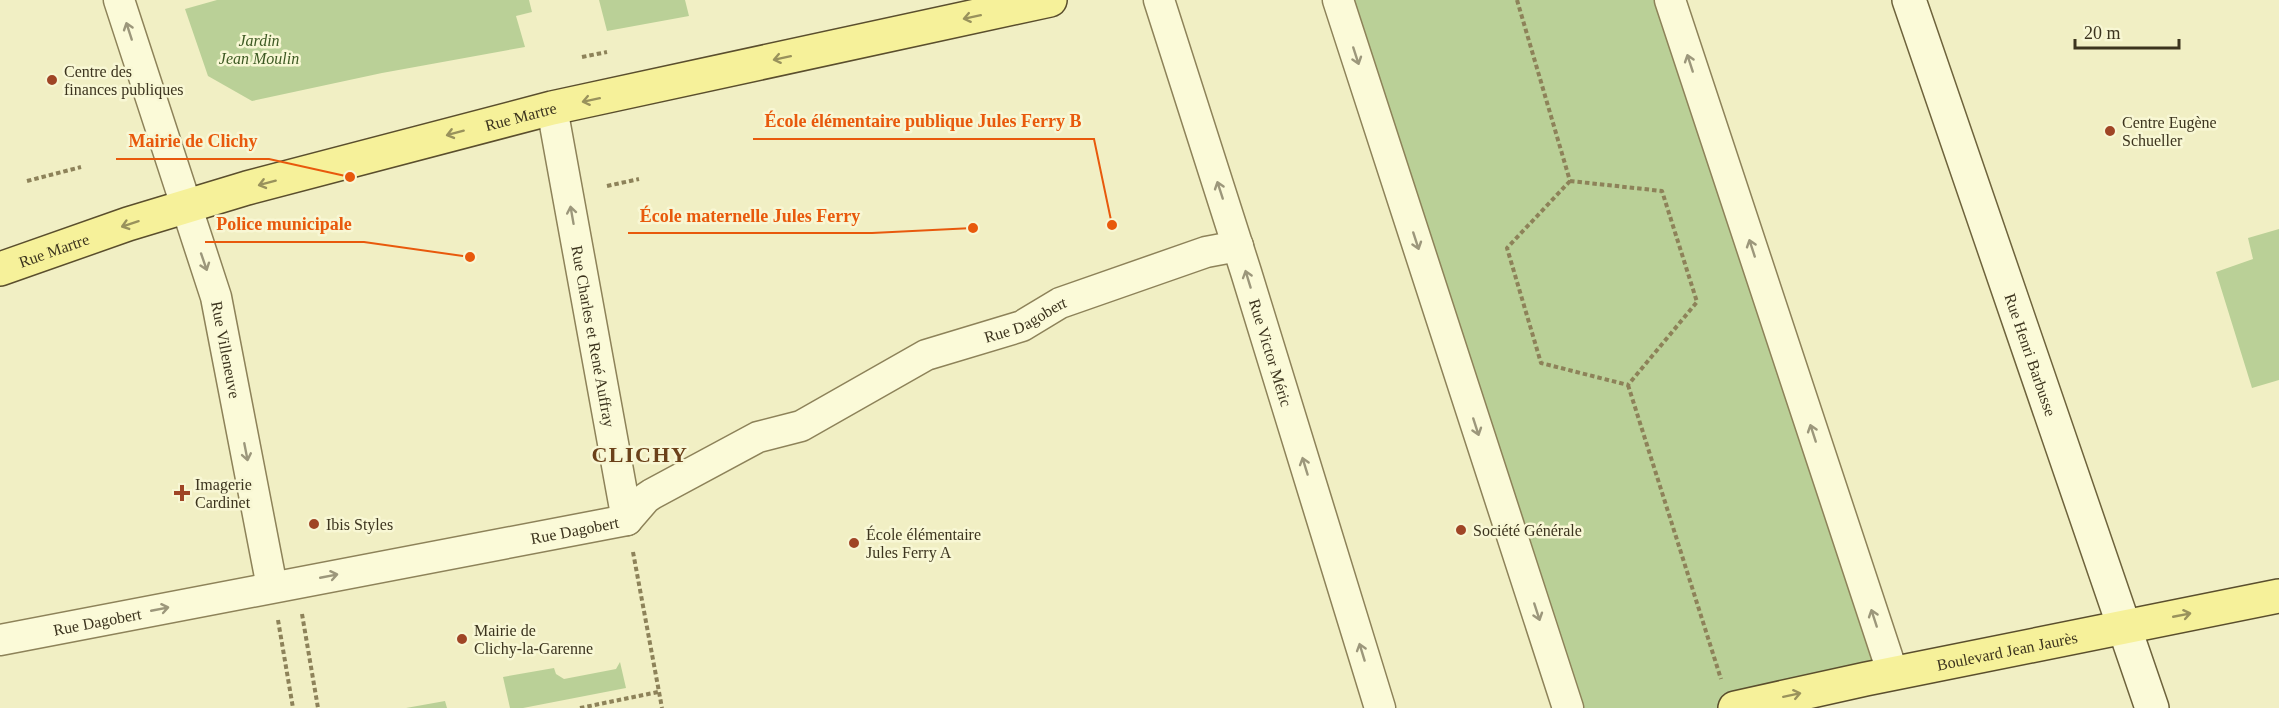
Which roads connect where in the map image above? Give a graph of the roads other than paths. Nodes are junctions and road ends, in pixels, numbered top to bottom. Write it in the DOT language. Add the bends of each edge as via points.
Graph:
graph roads {
  1 [pos="119,0"];
  2 [pos="1050,0"];
  3 [pos="1159,0"];
  4 [pos="1338,0"];
  5 [pos="1670,0"];
  6 [pos="1909,0"];
  7 [pos="552,108"];
  8 [pos="186,207"];
  9 [pos="1238,246"];
  10 [pos="0,269"];
  11 [pos="627,520"];
  12 [pos="284,585"];
  13 [pos="2279,596"];
  14 [pos="2125,627"];
  15 [pos="0,640"];
  16 [pos="1893,674"];
  17 [pos="1729,697"];
  18 [pos="1380,708"];
  19 [pos="1568,708"];
  20 [pos="2152,708"];
  8 -- 1 [label="street, Rue Villeneuve, one-way"];
  2 -- 7 [label="main road, Rue Martre, one-way"];
  9 -- 3 [label="street, Rue Victor Méric, one-way"];
  4 -- 19 [label="street, one-way"];
  16 -- 5 [label="street, one-way"];
  6 -- 14 [label="main road, Rue Henri Barbusse"];
  7 -- 8 [label="main road, Rue Martre, one-way"];
  11 -- 7 [label="street, Rue Charles et René Auffray, one-way"];
  8 -- 10 [label="main road, Rue Martre, one-way"];
  8 -- 12 [label="street, Rue Villeneuve, one-way" via="216,297"];
  9 -- 11 [label="street, Rue Dagobert" via="1206,252 1060,303 1022,326 926,355 801,426 758,437 652,494"];
  18 -- 9 [label="street, Rue Victor Méric, one-way"];
  12 -- 11 [label="street, Rue Dagobert, one-way"];
  15 -- 12 [label="street, Rue Dagobert, one-way"];
  14 -- 13 [label="main road, Boulevard Jean Jaurès, one-way"];
  14 -- 16 [label="main road, Boulevard Jean Jaurès"];
  14 -- 20 [label="main road, Rue Henri Barbusse"];
  17 -- 16 [label="main road, Boulevard Jean Jaurès, one-way"];
}
